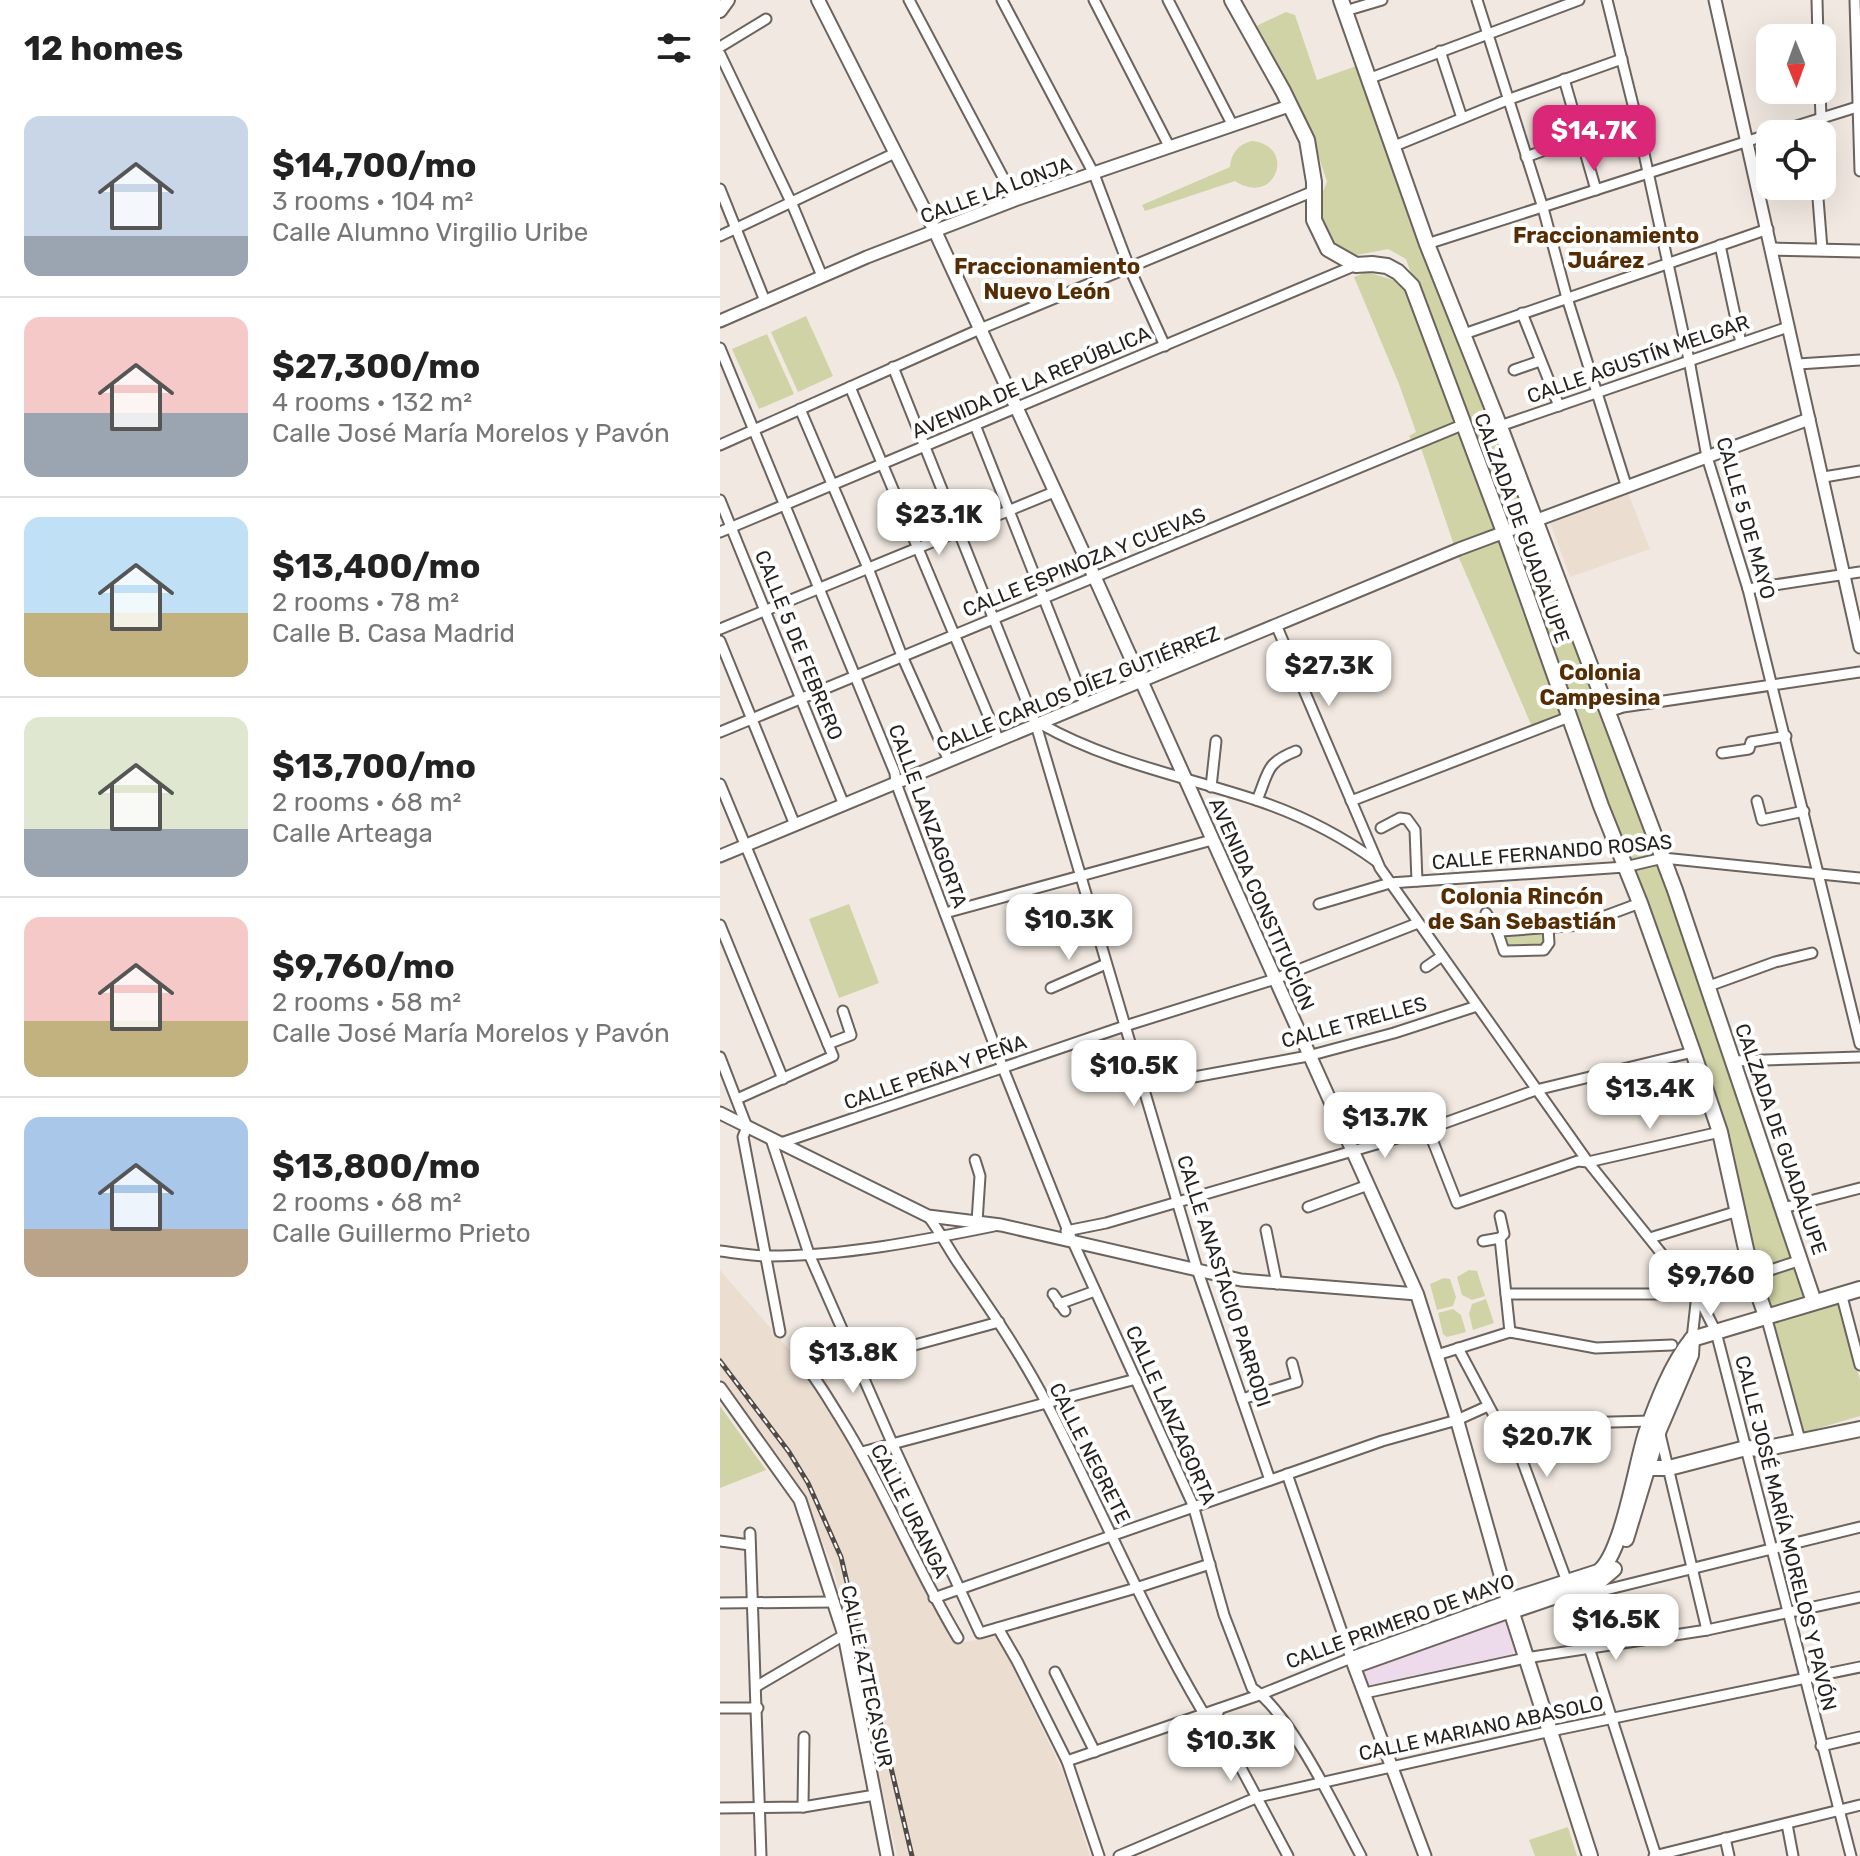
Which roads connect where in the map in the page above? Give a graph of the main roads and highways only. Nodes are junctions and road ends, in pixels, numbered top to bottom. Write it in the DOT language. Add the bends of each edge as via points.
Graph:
graph roads {
  1 [pos="728,0"];
  2 [pos="818,0"];
  3 [pos="1231,2"];
  4 [pos="1343,5"];
  5 [pos="720,11"];
  6 [pos="1860,1289"];
  7 [pos="1814,1302"];
  8 [pos="1766,1316"];
  9 [pos="1860,1429"];
  10 [pos="1643,1468"];
  11 [pos="1510,1606"];
  12 [pos="1590,1856"];
  1 -- 5 [label="main road"];
  2 -- 11 [label="main road, AVENIDA CONSTITUCIÓN" via="935,231 1417,1294"];
  3 -- 8 [label="main road, CALZADA DE GUADALUPE" via="1307,140 1314,220 1328,249 1356,265 1387,266 1412,286 1693,1052 1720,1132"];
  4 -- 7 [label="main road, CALZADA DE GUADALUPE" via="1427,244 1663,858"];
  6 -- 7 [label="main road"];
  7 -- 8 [label="main road"];
  8 -- 10 [label="main road" via="1692,1339 1691,1355 1655,1426"];
  9 -- 10 [label="main road" via="1746,1448 1669,1468"];
  10 -- 11 [label="main road, CALLE PRIMERO DE MAYO" via="1612,1575"];
  11 -- 12 [label="main road, AVENIDA CONSTITUCIÓN"];
}
